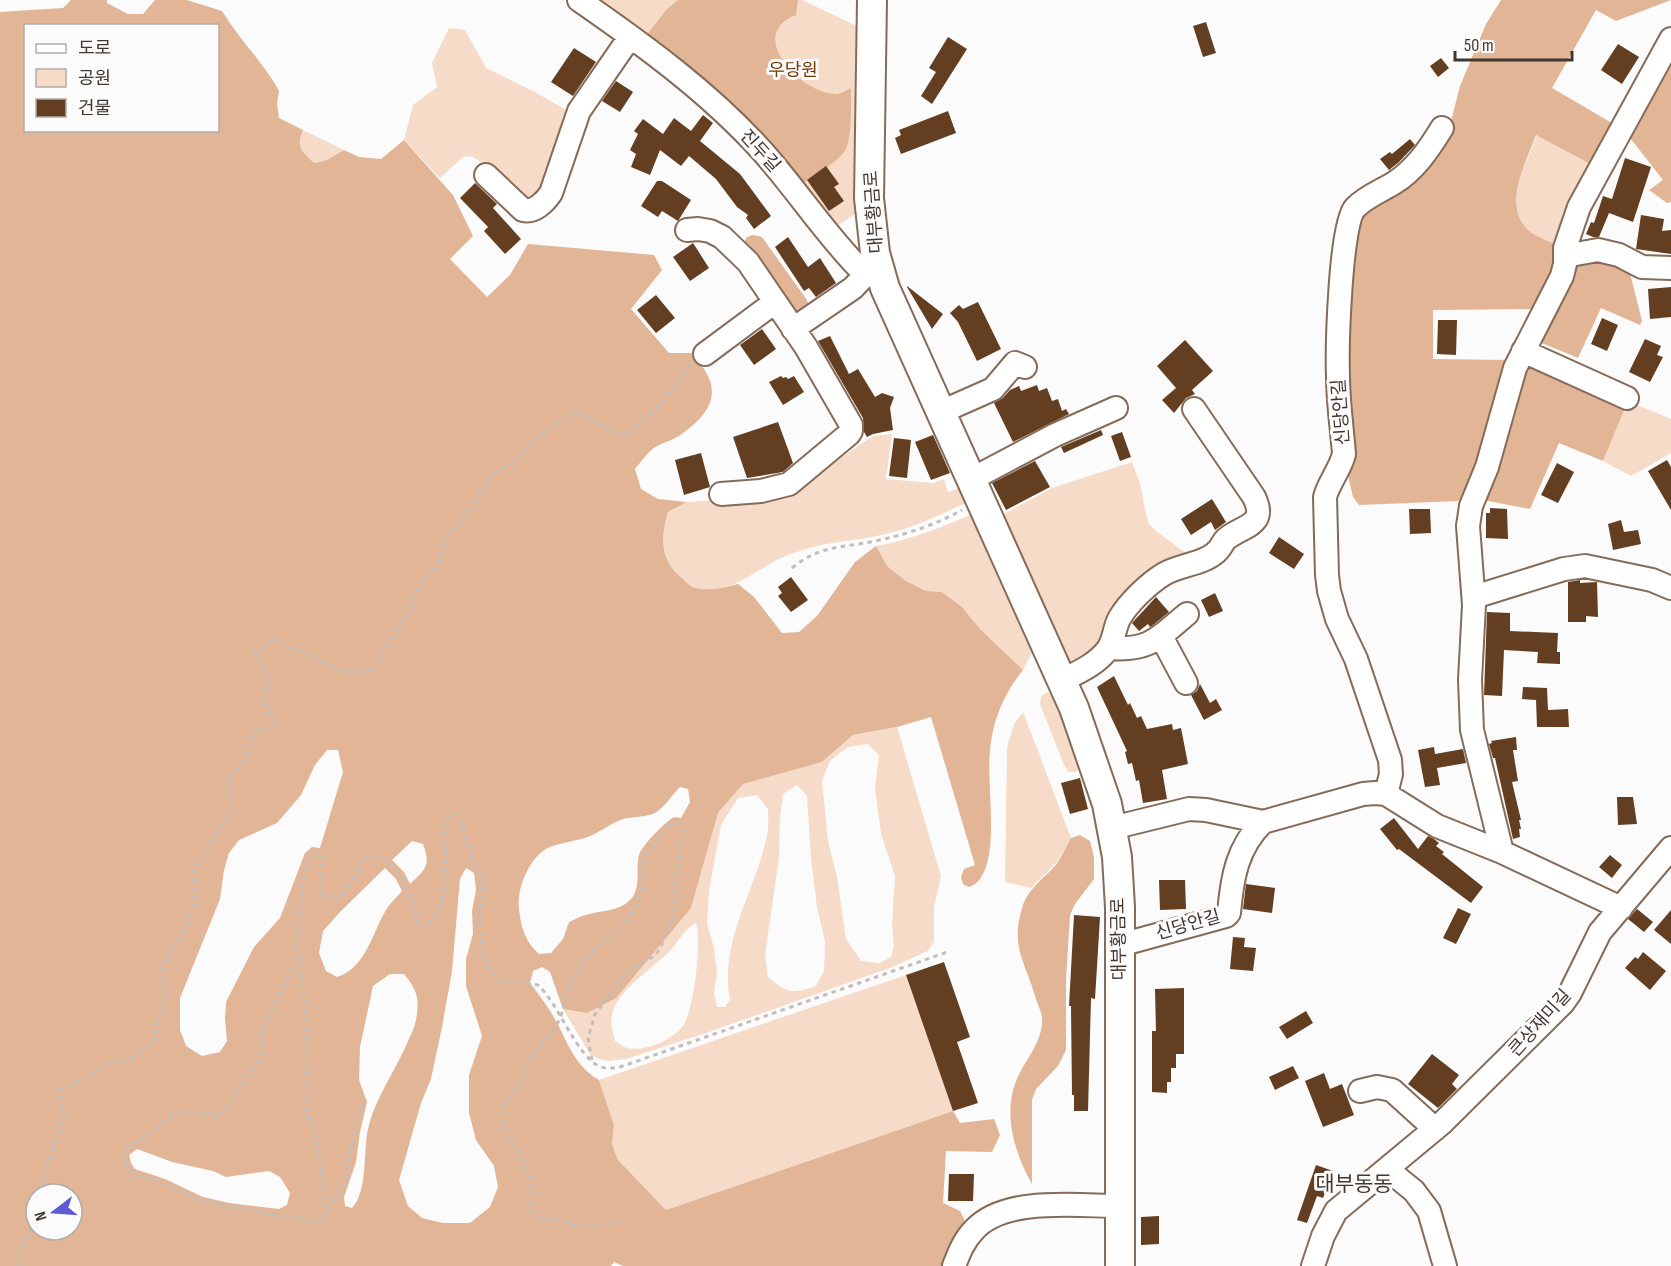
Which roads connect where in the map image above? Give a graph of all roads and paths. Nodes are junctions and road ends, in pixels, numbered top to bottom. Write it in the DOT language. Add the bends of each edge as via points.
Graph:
graph roads {
  1 [pos="579,0"];
  2 [pos="872,0"];
  3 [pos="630,36"];
  4 [pos="1671,39"];
  5 [pos="1442,128"];
  6 [pos="486,175"];
  7 [pos="687,230"];
  8 [pos="1565,255"];
  9 [pos="1671,268"];
  10 [pos="875,272"];
  11 [pos="775,302"];
  12 [pos="793,329"];
  13 [pos="1525,347"];
  14 [pos="705,354"];
  15 [pos="1025,367"];
  16 [pos="1591,373"];
  17 [pos="1627,398"];
  18 [pos="1116,408"];
  19 [pos="1194,409"];
  20 [pos="941,412"];
  21 [pos="977,489"];
  22 [pos="721,494"];
  23 [pos="792,568"];
  24 [pos="1671,588"];
  25 [pos="1474,597"];
  26 [pos="1187,614"];
  27 [pos="1161,636"];
  28 [pos="1110,648"];
  29 [pos="1063,680"];
  30 [pos="1186,683"];
  31 [pos="1386,794"];
  32 [pos="1263,822"];
  33 [pos="1112,828"];
  34 [pos="1502,852"];
  35 [pos="1668,858"];
  36 [pos="1621,908"];
  37 [pos="1120,945"];
  38 [pos="950,951"];
  39 [pos="299,961"];
  40 [pos="561,1016"];
  41 [pos="592,1062"];
  42 [pos="1360,1091"];
  43 [pos="361,1105"];
  44 [pos="1435,1129"];
  45 [pos="1387,1169"];
  46 [pos="42,1182"];
  47 [pos="1120,1206"];
  48 [pos="327,1211"];
  49 [pos="622,1221"];
  50 [pos="26,1242"];
  51 [pos="21,1266"];
  52 [pos="954,1266"];
  53 [pos="1120,1266"];
  54 [pos="1313,1266"];
  55 [pos="1445,1266"];
  1 -- 3 [label="street, 진두길"];
  2 -- 10 [label="main road, 대부황금로" via="869,198"];
  3 -- 6 [label="street" via="579,111 548,199 527,212"];
  3 -- 10 [label="street, 진두길" via="737,125 857,266"];
  4 -- 8 [label="street" via="1579,207"];
  5 -- 31 [label="street, 신당안길" via="1412,168 1355,208 1348,224 1341,276 1338,376 1344,454 1325,497 1327,575 1337,619 1356,659 1390,760"];
  7 -- 11 [label="street" via="710,231 736,248"];
  8 -- 9 [label="street" via="1598,250 1642,267"];
  8 -- 13 [label="street" via="1562,276"];
  10 -- 12 [label="street, 대부황금로"];
  10 -- 20 [label="main road, 대부황금로"];
  11 -- 12 [label="street"];
  11 -- 14 [label="street"];
  12 -- 22 [label="street" via="849,418 851,431 789,484"];
  13 -- 16 [label="street"];
  13 -- 17 [label="street"];
  13 -- 25 [label="street" via="1471,506 1468,526"];
  14 -- 46 [label="path" via="692,362 678,385 645,421 624,435 577,413 556,424 513,463 492,474 445,540 438,566 420,583 412,607 373,671 342,672 274,639 255,653 267,677 264,702 278,725 252,733 246,760 228,779 231,807 192,872 196,896 187,925 161,970 166,993 153,1042 130,1059 107,1063 59,1090 64,1116"];
  15 -- 20 [label="street" via="1015,363 993,389"];
  18 -- 21 [label="street" via="1055,435"];
  19 -- 28 [label="street" via="1254,496 1258,514 1215,553 1171,571 1150,586 1125,610"];
  20 -- 21 [label="main road, 대부황금로"];
  21 -- 23 [label="path" via="947,518 905,534 818,552"];
  21 -- 29 [label="main road, 대부황금로"];
  24 -- 25 [label="street" via="1585,566"];
  25 -- 34 [label="street" via="1472,730"];
  26 -- 27 [label="street"];
  27 -- 28 [label="street" via="1138,648"];
  27 -- 30 [label="street"];
  28 -- 29 [label="street" via="1100,659"];
  29 -- 33 [label="main road, 대부황금로" via="1098,774"];
  31 -- 32 [label="street" via="1363,794"];
  31 -- 34 [label="street" via="1437,826"];
  32 -- 33 [label="street" via="1189,809"];
  32 -- 37 [label="street, 신당안길" via="1248,840 1235,867 1226,916"];
  33 -- 37 [label="main road, 대부황금로" via="1119,881"];
  34 -- 36 [label="street"];
  35 -- 36 [label="street, 큰상재미길"];
  36 -- 44 [label="street, 큰상재미길" via="1596,938 1563,1003"];
  37 -- 47 [label="main road, 대부황금로"];
  38 -- 41 [label="path" via="618,1068"];
  39 -- 40 [label="path" via="300,902 309,856 315,852 321,858 321,894 331,899 347,889 361,859 377,856 400,875 417,921 425,927 444,892 446,821 452,814 459,815 482,877 479,922 490,972 512,983 538,985"];
  39 -- 48 [label="path" via="309,1061 304,1096 319,1152"];
  39 -- 48 [label="path" via="262,1031 261,1057 230,1106 208,1116 184,1112 171,1116 128,1147 124,1155 133,1175 157,1181 203,1202 315,1222 324,1219"];
  40 -- 41 [label="path"];
  40 -- 41 [label="path" via="579,967 628,919 637,904 645,854 666,830 680,824 684,838 672,920 660,949 631,968 595,1014 588,1038"];
  40 -- 49 [label="path" via="554,1031 529,1058 522,1082 506,1102 502,1125 521,1153 532,1184 531,1209 536,1215 585,1227"];
  42 -- 44 [label="street" via="1377,1087 1392,1090"];
  43 -- 48 [label="path" via="347,1177"];
  44 -- 45 [label="street, 큰상재미길"];
  45 -- 54 [label="street, 큰상재미길" via="1336,1211"];
  45 -- 55 [label="street" via="1414,1191 1429,1210"];
  47 -- 52 [label="street" via="1039,1205 1001,1213 973,1230"];
  47 -- 53 [label="main road, 대부황금로"];
  50 -- 51 [label="path"];
}
